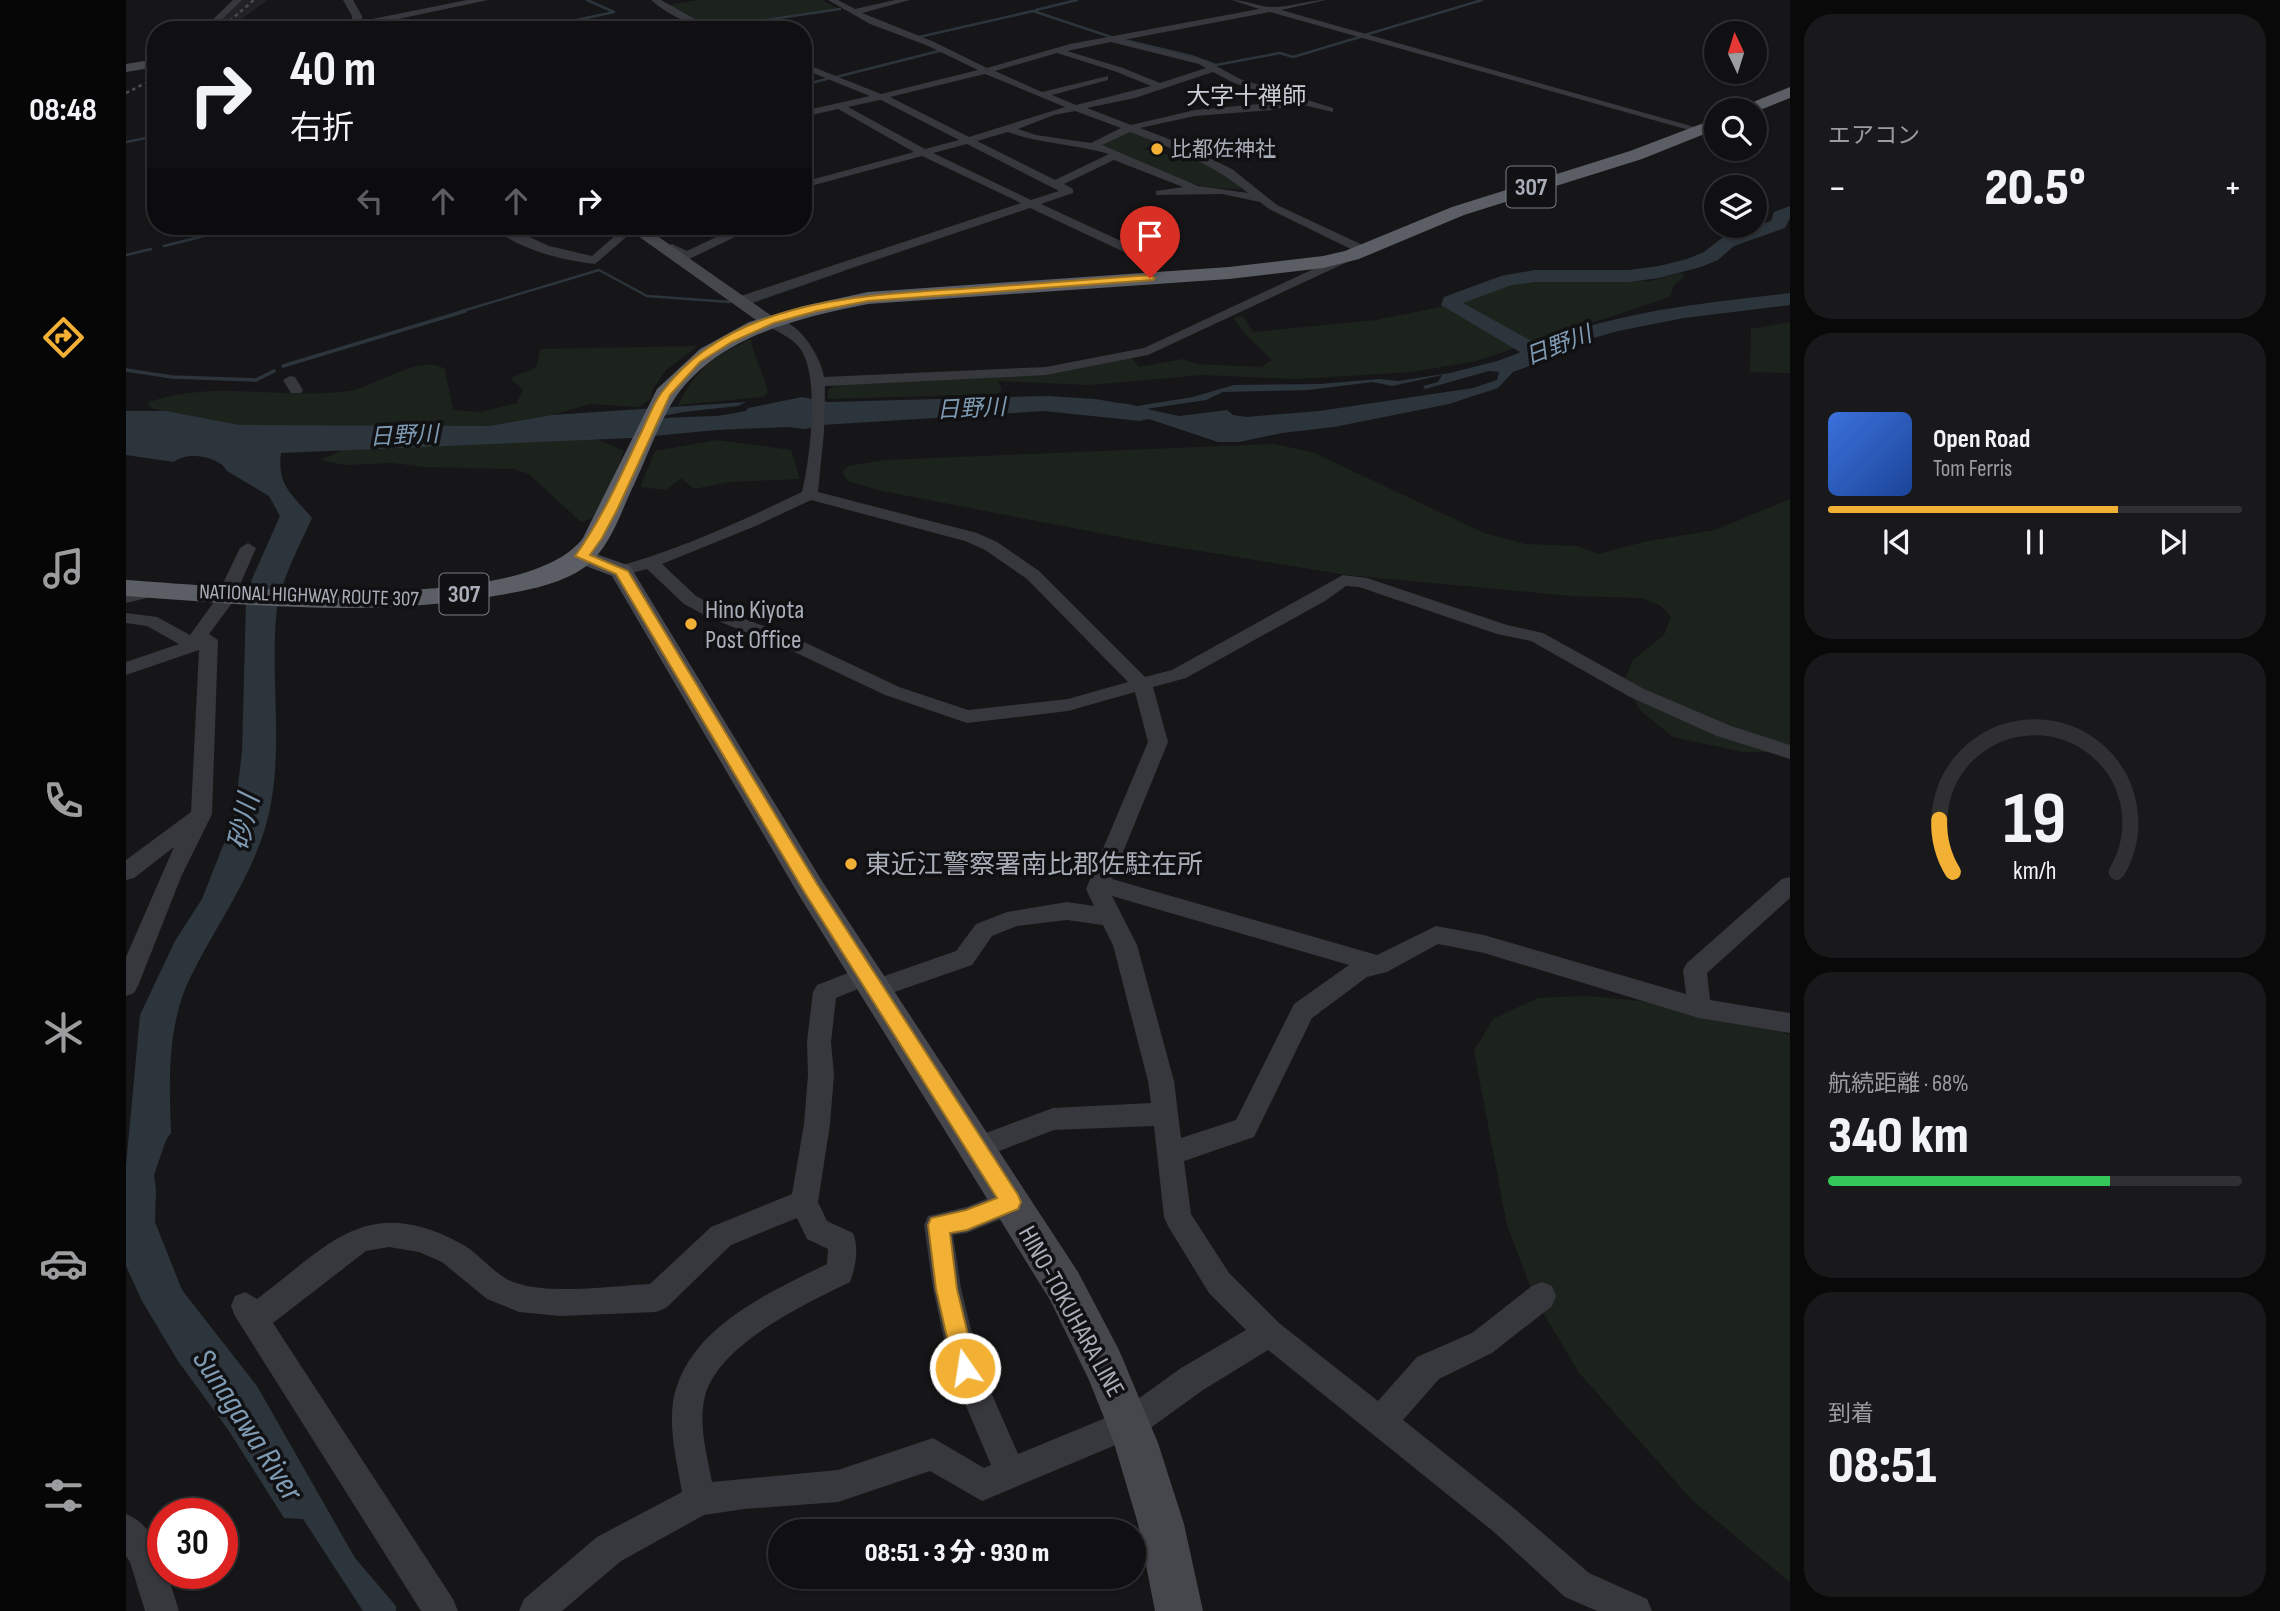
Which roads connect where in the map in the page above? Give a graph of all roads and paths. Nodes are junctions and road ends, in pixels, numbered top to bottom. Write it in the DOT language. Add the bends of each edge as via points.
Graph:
graph roads {
  1 [pos="237,0"];
  2 [pos="348,0"];
  3 [pos="657,0"];
  4 [pos="832,0"];
  5 [pos="906,0"];
  6 [pos="1236,0"];
  7 [pos="1322,0"];
  8 [pos="475,1"];
  9 [pos="1270,10"];
  10 [pos="853,12"];
  11 [pos="215,21"];
  12 [pos="356,21"];
  13 [pos="382,21"];
  14 [pos="693,21"];
  15 [pos="1109,38"];
  16 [pos="1059,51"];
  17 [pos="147,64"];
  18 [pos="126,68"];
  19 [pos="1215,68"];
  20 [pos="812,70"];
  21 [pos="982,70"];
  22 [pos="1105,78"];
  23 [pos="1158,86"];
  24 [pos="1790,92"];
  25 [pos="1042,95"];
  26 [pos="879,97"];
  27 [pos="1298,101"];
  28 [pos="1767,102"];
  29 [pos="839,106"];
  30 [pos="1075,107"];
  31 [pos="1329,110"];
  32 [pos="812,112"];
  33 [pos="1704,126"];
  34 [pos="1130,128"];
  35 [pos="1009,129"];
  36 [pos="1704,129"];
  37 [pos="967,140"];
  38 [pos="1093,146"];
  39 [pos="924,152"];
  40 [pos="1113,156"];
  41 [pos="812,183"];
  42 [pos="1057,183"];
  43 [pos="1202,190"];
  44 [pos="1160,194"];
  45 [pos="1261,200"];
  46 [pos="1031,205"];
  47 [pos="512,235"];
  48 [pos="622,235"];
  49 [pos="645,235"];
  50 [pos="729,235"];
  51 [pos="666,249"];
  52 [pos="1359,253"];
  53 [pos="1140,256"];
  54 [pos="1294,267"];
  55 [pos="1314,275"];
  56 [pos="740,301"];
  57 [pos="770,321"];
  58 [pos="817,387"];
  59 [pos="811,489"];
  60 [pos="248,548"];
  61 [pos="582,556"];
  62 [pos="636,567"];
  63 [pos="126,588"];
  64 [pos="160,590"];
  65 [pos="231,597"];
  66 [pos="126,598"];
  67 [pos="126,618"];
  68 [pos="201,642"];
  69 [pos="126,669"];
  70 [pos="1143,686"];
  71 [pos="1790,752"];
  72 [pos="201,814"];
  73 [pos="126,872"];
  74 [pos="1099,884"];
  75 [pos="1790,886"];
  76 [pos="1111,917"];
  77 [pos="1379,965"];
  78 [pos="870,982"];
  79 [pos="126,986"];
  80 [pos="1699,1008"];
  81 [pos="1790,1023"];
  82 [pos="1165,1114"];
  83 [pos="976,1148"];
  84 [pos="1170,1154"];
  85 [pos="804,1202"];
  86 [pos="1011,1202"];
  87 [pos="1542,1296"];
  88 [pos="1269,1333"];
  89 [pos="1381,1421"];
  90 [pos="1131,1423"];
  91 [pos="1010,1473"];
  92 [pos="700,1500"];
  93 [pos="126,1530"];
  94 [pos="162,1611"];
  95 [pos="441,1611"];
  96 [pos="536,1611"];
  97 [pos="1179,1611"];
  98 [pos="1635,1611"];
  1 -- 11 [label="street"];
  2 -- 12 [label="street" via="358,16"];
  3 -- 14 [label="street"];
  4 -- 10 [label="street"];
  5 -- 10 [label="street"];
  6 -- 9 [label="street"];
  7 -- 9 [label="street"];
  8 -- 13 [label="street"];
  9 -- 15 [label="street"];
  9 -- 33 [label="street"];
  10 -- 21 [label="street"];
  15 -- 16 [label="street"];
  15 -- 19 [label="street"];
  16 -- 21 [label="street"];
  16 -- 23 [label="street"];
  17 -- 18 [label="main road"];
  19 -- 23 [label="street"];
  19 -- 27 [label="street" via="1237,81"];
  20 -- 26 [label="street"];
  21 -- 25 [label="street"];
  21 -- 26 [label="street"];
  22 -- 25 [label="street"];
  23 -- 30 [label="street"];
  24 -- 28 [label="highway"];
  25 -- 30 [label="street"];
  26 -- 29 [label="street"];
  26 -- 37 [label="street"];
  27 -- 31 [label="street"];
  27 -- 34 [label="street" via="1266,110 1220,110"];
  29 -- 32 [label="street"];
  29 -- 39 [label="street"];
  30 -- 34 [label="street"];
  30 -- 35 [label="street"];
  34 -- 38 [label="street"];
  34 -- 45 [label="street" via="1228,171"];
  35 -- 37 [label="street"];
  35 -- 38 [label="street" via="1034,138"];
  36 -- 52 [label="highway, NATIONAL HIGHWAY ROUTE 307 / 307" via="1458,212"];
  37 -- 39 [label="street"];
  37 -- 42 [label="street"];
  38 -- 40 [label="street" via="1118,154"];
  39 -- 41 [label="street"];
  39 -- 46 [label="street"];
  40 -- 42 [label="street"];
  40 -- 43 [label="street"];
  42 -- 46 [label="street" via="1069,191"];
  43 -- 44 [label="street"];
  43 -- 45 [label="street" via="1234,191"];
  45 -- 52 [label="street"];
  46 -- 53 [label="street"];
  46 -- 56 [label="street"];
  47 -- 48 [label="street" via="561,254 596,260"];
  49 -- 51 [label="main road"];
  50 -- 51 [label="street" via="687,256"];
  51 -- 56 [label="main road"];
  52 -- 54 [label="highway, NATIONAL HIGHWAY ROUTE 307 / 307"];
  52 -- 55 [label="street"];
  54 -- 55 [label="highway"];
  54 -- 57 [label="highway, NATIONAL HIGHWAY ROUTE 307 / 307" via="913,293 816,308"];
  55 -- 58 [label="street" via="1166,345 1103,361 1046,371"];
  56 -- 57 [label="main road"];
  57 -- 58 [label="street" via="807,348 814,360"];
  57 -- 61 [label="highway, NATIONAL HIGHWAY ROUTE 307 / 307" via="697,359 665,394 596,538"];
  58 -- 59 [label="street"];
  59 -- 62 [label="street"];
  59 -- 70 [label="street" via="991,546 1033,575"];
  60 -- 65 [label="street"];
  61 -- 62 [label="main road"];
  61 -- 65 [label="highway, NATIONAL HIGHWAY ROUTE 307 / 307" via="543,578 443,597 348,601"];
  62 -- 70 [label="street" via="714,613 795,645 845,671 967,717 1068,705"];
  62 -- 78 [label="main road, HINO-TOKUHARA LINE" via="724,746"];
  63 -- 64 [label="highway, NATIONAL HIGHWAY ROUTE 307 / 307"];
  64 -- 65 [label="highway, NATIONAL HIGHWAY ROUTE 307 / 307"];
  64 -- 66 [label="street"];
  65 -- 68 [label="street" via="219,623"];
  67 -- 68 [label="street" via="151,621"];
  68 -- 69 [label="street"];
  68 -- 72 [label="street"];
  70 -- 71 [label="street" via="1179,674 1343,580 1537,637 1637,693 1724,731"];
  70 -- 74 [label="street" via="1158,742"];
  72 -- 73 [label="street"];
  72 -- 79 [label="street"];
  74 -- 76 [label="street" via="1097,889"];
  74 -- 77 [label="street"];
  75 -- 80 [label="street" via="1695,970"];
  76 -- 78 [label="street" via="1067,911 1015,918 984,930 964,958"];
  76 -- 82 [label="street" via="1125,945 1161,1081"];
  77 -- 80 [label="street" via="1436,934"];
  77 -- 84 [label="street" via="1360,970 1303,1011 1245,1129"];
  78 -- 83 [label="main road, HINO-TOKUHARA LINE"];
  78 -- 85 [label="street" via="825,992 817,1124"];
  80 -- 81 [label="street"];
  82 -- 83 [label="street" via="1053,1119"];
  82 -- 84 [label="street"];
  83 -- 86 [label="main road, HINO-TOKUHARA LINE"];
  84 -- 88 [label="street" via="1178,1217 1219,1283"];
  85 -- 92 [label="street" via="817,1230 843,1242 840,1272 776,1304 725,1344 695,1375 689,1400 689,1442"];
  85 -- 95 [label="street" via="721,1236 656,1298 560,1302 519,1298 497,1289 452,1253 390,1234 360,1239 250,1312"];
  86 -- 90 [label="main road, HINO-TOKUHARA LINE" via="1093,1339"];
  86 -- 91 [label="street" via="967,1220 938,1225 965,1368"];
  87 -- 89 [label="street" via="1482,1343 1428,1368"];
  88 -- 89 [label="street"];
  88 -- 90 [label="street" via="1192,1379"];
  89 -- 98 [label="street" via="1577,1585"];
  90 -- 91 [label="street"];
  90 -- 97 [label="main road, HINO-TOKUHARA LINE" via="1153,1490"];
  91 -- 92 [label="street" via="982,1485 933,1454 838,1486"];
  92 -- 96 [label="street" via="609,1549"];
  93 -- 94 [label="street" via="144,1553"];
}
